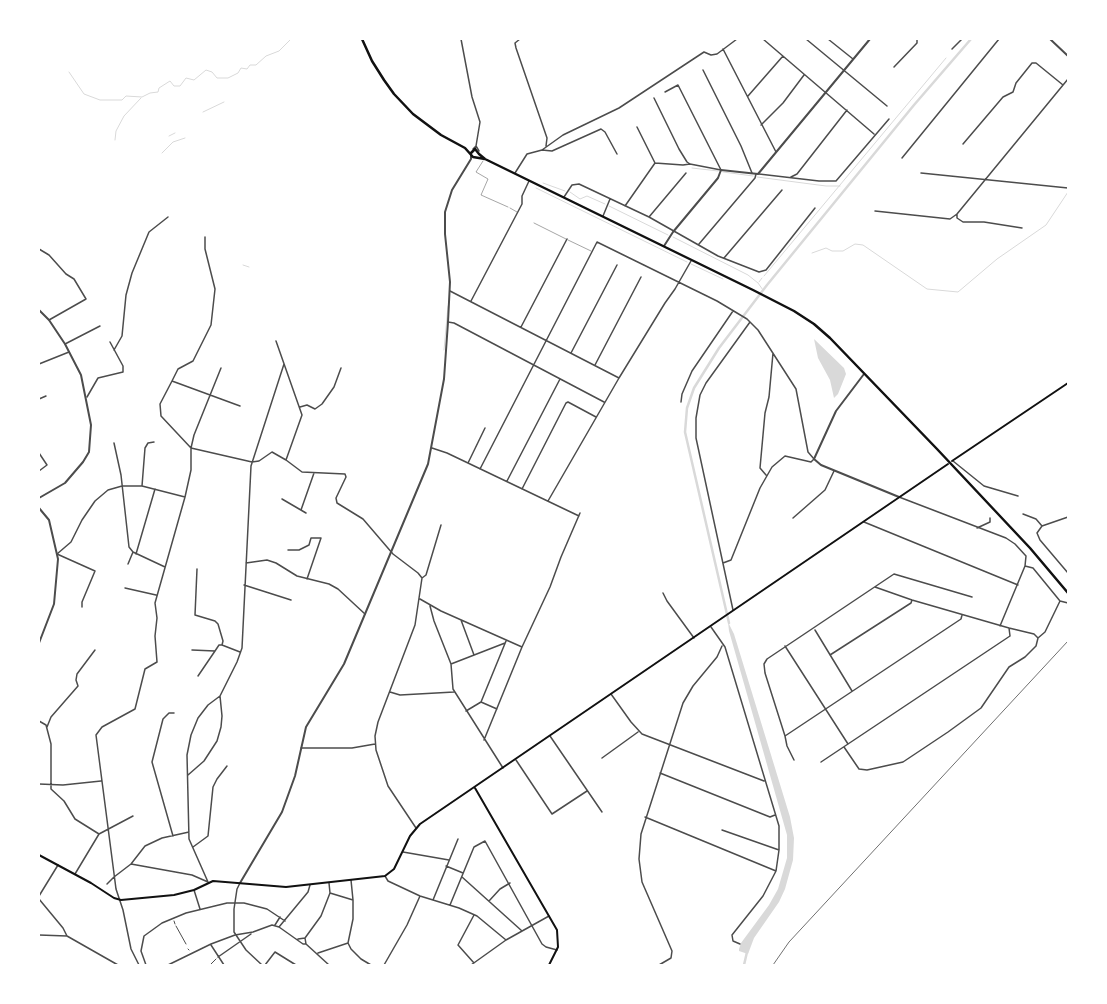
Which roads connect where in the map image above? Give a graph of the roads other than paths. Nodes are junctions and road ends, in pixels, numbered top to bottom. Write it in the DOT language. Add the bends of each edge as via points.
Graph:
graph roads {
  1 [pos="362,39"];
  2 [pos="461,39"];
  3 [pos="520,39"];
  4 [pos="736,39"];
  5 [pos="763,39"];
  6 [pos="806,39"];
  7 [pos="828,39"];
  8 [pos="870,39"];
  9 [pos="917,39"];
  10 [pos="962,39"];
  11 [pos="999,39"];
  12 [pos="1050,39"];
  13 [pos="723,49"];
  14 [pos="952,49"];
  15 [pos="783,56"];
  16 [pos="1068,56"];
  17 [pos="853,59"];
  18 [pos="894,67"];
  19 [pos="703,70"];
  20 [pos="844,70"];
  21 [pos="804,74"];
  22 [pos="1068,79"];
  23 [pos="1063,85"];
  24 [pos="665,92"];
  25 [pos="826,92"];
  26 [pos="748,96"];
  27 [pos="654,98"];
  28 [pos="886,106"];
  29 [pos="847,110"];
  30 [pos="889,119"];
  31 [pos="761,125"];
  32 [pos="637,126"];
  33 [pos="874,134"];
  34 [pos="963,144"];
  35 [pos="476,146"];
  36 [pos="546,146"];
  37 [pos="542,150"];
  38 [pos="472,152"];
  39 [pos="479,152"];
  40 [pos="776,152"];
  41 [pos="617,154"];
  42 [pos="475,157"];
  43 [pos="902,158"];
  44 [pos="470,159"];
  45 [pos="485,159"];
  46 [pos="655,163"];
  47 [pos="690,164"];
  48 [pos="721,170"];
  49 [pos="515,173"];
  50 [pos="921,173"];
  51 [pos="686,174"];
  52 [pos="752,174"];
  53 [pos="757,174"];
  54 [pos="790,178"];
  55 [pos="530,180"];
  56 [pos="985,180"];
  57 [pos="1068,188"];
  58 [pos="782,190"];
  59 [pos="564,197"];
  60 [pos="610,199"];
  61 [pos="625,206"];
  62 [pos="815,208"];
  63 [pos="875,211"];
  64 [pos="518,212"];
  65 [pos="957,214"];
  66 [pos="603,216"];
  67 [pos="168,217"];
  68 [pos="649,217"];
  69 [pos="534,223"];
  70 [pos="1022,228"];
  71 [pos="673,232"];
  72 [pos="204,237"];
  73 [pos="567,239"];
  74 [pos="699,244"];
  75 [pos="664,246"];
  76 [pos="39,249"];
  77 [pos="592,252"];
  78 [pos="724,258"];
  79 [pos="692,260"];
  80 [pos="617,265"];
  81 [pos="641,277"];
  82 [pos="680,283"];
  83 [pos="450,291"];
  84 [pos="471,301"];
  85 [pos="39,311"];
  86 [pos="733,311"];
  87 [pos="48,320"];
  88 [pos="448,322"];
  89 [pos="750,322"];
  90 [pos="100,326"];
  91 [pos="521,327"];
  92 [pos="546,340"];
  93 [pos="276,341"];
  94 [pos="110,342"];
  95 [pos="65,344"];
  96 [pos="114,350"];
  97 [pos="69,351"];
  98 [pos="571,353"];
  99 [pos="774,353"];
  100 [pos="780,362"];
  101 [pos="773,363"];
  102 [pos="39,364"];
  103 [pos="284,364"];
  104 [pos="534,365"];
  105 [pos="595,366"];
  106 [pos="221,368"];
  107 [pos="341,368"];
  108 [pos="864,374"];
  109 [pos="619,378"];
  110 [pos="560,379"];
  111 [pos="172,381"];
  112 [pos="1068,383"];
  113 [pos="209,395"];
  114 [pos="46,396"];
  115 [pos="87,397"];
  116 [pos="39,399"];
  117 [pos="604,402"];
  118 [pos="681,402"];
  119 [pos="240,406"];
  120 [pos="300,408"];
  121 [pos="596,417"];
  122 [pos="485,428"];
  123 [pos="154,442"];
  124 [pos="114,443"];
  125 [pos="191,448"];
  126 [pos="432,448"];
  127 [pos="39,453"];
  128 [pos="814,459"];
  129 [pos="286,460"];
  130 [pos="952,461"];
  131 [pos="252,462"];
  132 [pos="468,463"];
  133 [pos="948,464"];
  134 [pos="480,469"];
  135 [pos="39,471"];
  136 [pos="834,471"];
  137 [pos="314,473"];
  138 [pos="767,476"];
  139 [pos="507,482"];
  140 [pos="122,486"];
  141 [pos="142,486"];
  142 [pos="522,488"];
  143 [pos="155,489"];
  144 [pos="1018,496"];
  145 [pos="185,497"];
  146 [pos="899,497"];
  147 [pos="39,498"];
  148 [pos="282,499"];
  149 [pos="548,501"];
  150 [pos="39,508"];
  151 [pos="301,510"];
  152 [pos="306,513"];
  153 [pos="580,513"];
  154 [pos="1023,514"];
  155 [pos="579,516"];
  156 [pos="1068,517"];
  157 [pos="793,518"];
  158 [pos="990,518"];
  159 [pos="864,522"];
  160 [pos="441,525"];
  161 [pos="1042,526"];
  162 [pos="977,528"];
  163 [pos="288,550"];
  164 [pos="390,551"];
  165 [pos="133,552"];
  166 [pos="57,554"];
  167 [pos="136,554"];
  168 [pos="246,563"];
  169 [pos="723,563"];
  170 [pos="128,564"];
  171 [pos="1025,566"];
  172 [pos="165,567"];
  173 [pos="197,569"];
  174 [pos="1068,573"];
  175 [pos="422,578"];
  176 [pos="307,579"];
  177 [pos="244,585"];
  178 [pos="1018,585"];
  179 [pos="874,587"];
  180 [pos="125,588"];
  181 [pos="1068,592"];
  182 [pos="664,593"];
  183 [pos="157,596"];
  184 [pos="972,597"];
  185 [pos="420,599"];
  186 [pos="291,600"];
  187 [pos="912,600"];
  188 [pos="1060,601"];
  189 [pos="1068,603"];
  190 [pos="430,606"];
  191 [pos="82,607"];
  192 [pos="733,612"];
  193 [pos="366,614"];
  194 [pos="962,615"];
  195 [pos="461,620"];
  196 [pos="1000,626"];
  197 [pos="711,627"];
  198 [pos="1009,628"];
  199 [pos="815,630"];
  200 [pos="694,638"];
  201 [pos="1038,638"];
  202 [pos="506,641"];
  203 [pos="39,644"];
  204 [pos="505,644"];
  205 [pos="222,645"];
  206 [pos="722,646"];
  207 [pos="786,646"];
  208 [pos="522,647"];
  209 [pos="95,650"];
  210 [pos="192,650"];
  211 [pos="214,651"];
  212 [pos="240,652"];
  213 [pos="474,655"];
  214 [pos="830,655"];
  215 [pos="451,664"];
  216 [pos="198,676"];
  217 [pos="852,691"];
  218 [pos="390,692"];
  219 [pos="454,692"];
  220 [pos="612,694"];
  221 [pos="220,696"];
  222 [pos="481,702"];
  223 [pos="497,709"];
  224 [pos="826,709"];
  225 [pos="466,711"];
  226 [pos="174,713"];
  227 [pos="39,721"];
  228 [pos="47,727"];
  229 [pos="638,732"];
  230 [pos="550,736"];
  231 [pos="785,736"];
  232 [pos="484,740"];
  233 [pos="375,744"];
  234 [pos="669,745"];
  235 [pos="848,745"];
  236 [pos="844,747"];
  237 [pos="301,748"];
  238 [pos="602,758"];
  239 [pos="516,760"];
  240 [pos="794,760"];
  241 [pos="821,762"];
  242 [pos="227,766"];
  243 [pos="503,768"];
  244 [pos="660,773"];
  245 [pos="188,775"];
  246 [pos="102,781"];
  247 [pos="764,781"];
  248 [pos="39,784"];
  249 [pos="50,785"];
  250 [pos="475,788"];
  251 [pos="587,791"];
  252 [pos="602,812"];
  253 [pos="776,815"];
  254 [pos="133,816"];
  255 [pos="645,817"];
  256 [pos="416,828"];
  257 [pos="107,830"];
  258 [pos="722,830"];
  259 [pos="189,832"];
  260 [pos="99,834"];
  261 [pos="173,836"];
  262 [pos="458,839"];
  263 [pos="193,847"];
  264 [pos="779,850"];
  265 [pos="403,852"];
  266 [pos="39,855"];
  267 [pos="449,860"];
  268 [pos="131,864"];
  269 [pos="58,865"];
  270 [pos="446,866"];
  271 [pos="776,871"];
  272 [pos="463,873"];
  273 [pos="75,874"];
  274 [pos="385,876"];
  275 [pos="114,877"];
  276 [pos="462,877"];
  277 [pos="351,880"];
  278 [pos="208,882"];
  279 [pos="240,883"];
  280 [pos="329,883"];
  281 [pos="510,883"];
  282 [pos="107,884"];
  283 [pos="310,885"];
  284 [pos="194,890"];
  285 [pos="330,893"];
  286 [pos="420,896"];
  287 [pos="39,898"];
  288 [pos="119,900"];
  289 [pos="353,900"];
  290 [pos="433,900"];
  291 [pos="489,900"];
  292 [pos="236,903"];
  293 [pos="450,905"];
  294 [pos="200,909"];
  295 [pos="474,915"];
  296 [pos="549,916"];
  297 [pos="280,917"];
  298 [pos="174,921"];
  299 [pos="285,921"];
  300 [pos="175,924"];
  301 [pos="275,925"];
  302 [pos="533,925"];
  303 [pos="176,926"];
  304 [pos="280,927"];
  305 [pos="522,931"];
  306 [pos="253,932"];
  307 [pos="39,935"];
  308 [pos="235,935"];
  309 [pos="67,936"];
  310 [pos="305,938"];
  311 [pos="298,939"];
  312 [pos="506,940"];
  313 [pos="239,941"];
  314 [pos="348,942"];
  315 [pos="186,944"];
  316 [pos="211,944"];
  317 [pos="306,944"];
  318 [pos="740,944"];
  319 [pos="557,950"];
  320 [pos="318,953"];
  321 [pos="218,957"];
  322 [pos="216,959"];
  323 [pos="474,963"];
  324 [pos="118,965"];
  325 [pos="139,965"];
  326 [pos="146,965"];
  327 [pos="168,965"];
  328 [pos="210,965"];
  329 [pos="224,965"];
  330 [pos="262,965"];
  331 [pos="265,965"];
  332 [pos="296,965"];
  333 [pos="329,965"];
  334 [pos="371,965"];
  335 [pos="384,965"];
  336 [pos="471,965"];
  337 [pos="549,965"];
  338 [pos="659,965"];
  1 -- 38 [label="highway" via="376,68 402,103 429,127"];
  2 -- 35 [label="street" via="472,97 480,122"];
  3 -- 36 [label="street" via="516,43 516,48 546,138"];
  4 -- 13 [label="street"];
  5 -- 15 [label="street"];
  6 -- 20 [label="street"];
  7 -- 17 [label="street"];
  8 -- 17 [label="street"];
  9 -- 18 [label="street"];
  10 -- 14 [label="street"];
  11 -- 43 [label="street"];
  12 -- 16 [label="street"];
  13 -- 26 [label="street"];
  13 -- 36 [label="street" via="713,55 704,52 619,108"];
  15 -- 21 [label="street"];
  15 -- 26 [label="street"];
  17 -- 20 [label="street"];
  19 -- 52 [label="street"];
  20 -- 25 [label="street"];
  20 -- 28 [label="street"];
  21 -- 25 [label="street"];
  21 -- 31 [label="street"];
  22 -- 23 [label="street"];
  23 -- 34 [label="street" via="1036,63 1032,63 1016,83 1013,92 1003,97"];
  23 -- 56 [label="street"];
  24 -- 48 [label="street" via="678,85"];
  25 -- 29 [label="street"];
  25 -- 40 [label="street"];
  26 -- 31 [label="street"];
  27 -- 47 [label="street" via="679,149"];
  29 -- 33 [label="street"];
  29 -- 54 [label="street" via="797,174"];
  30 -- 33 [label="street"];
  31 -- 40 [label="street"];
  32 -- 46 [label="street"];
  33 -- 54 [label="street" via="838,180 832,182"];
  35 -- 38 [label="street"];
  35 -- 39 [label="street"];
  36 -- 37 [label="street"];
  37 -- 41 [label="street" via="552,151 601,129"];
  37 -- 49 [label="street" via="525,155"];
  38 -- 39 [label="highway"];
  38 -- 42 [label="highway"];
  38 -- 44 [label="street"];
  39 -- 42 [label="highway"];
  39 -- 45 [label="highway"];
  40 -- 53 [label="street"];
  42 -- 44 [label="street"];
  42 -- 45 [label="highway"];
  44 -- 83 [label="street" via="452,190 446,207 445,229"];
  45 -- 49 [label="highway"];
  45 -- 64 [label="lane" via="476,172 488,179 481,195"];
  46 -- 47 [label="street"];
  46 -- 61 [label="street"];
  47 -- 48 [label="street"];
  48 -- 52 [label="street"];
  48 -- 71 [label="street" via="718,178"];
  49 -- 55 [label="highway"];
  50 -- 56 [label="street"];
  51 -- 68 [label="street"];
  52 -- 53 [label="street"];
  53 -- 54 [label="street"];
  53 -- 74 [label="street"];
  55 -- 59 [label="highway"];
  55 -- 64 [label="street"];
  56 -- 57 [label="street"];
  56 -- 65 [label="street"];
  58 -- 78 [label="street"];
  59 -- 60 [label="street" via="576,183"];
  59 -- 66 [label="highway"];
  60 -- 61 [label="street"];
  60 -- 66 [label="street"];
  61 -- 68 [label="street"];
  62 -- 78 [label="street" via="766,270 753,270"];
  63 -- 65 [label="street" via="950,219"];
  64 -- 84 [label="street"];
  65 -- 70 [label="street" via="957,218 963,222"];
  66 -- 75 [label="highway"];
  67 -- 96 [label="street" via="149,232 132,273 126,295 122,336"];
  68 -- 71 [label="street"];
  69 -- 73 [label="lane"];
  71 -- 74 [label="street"];
  71 -- 75 [label="street"];
  72 -- 111 [label="street" via="215,289 210,325 193,361 182,366"];
  73 -- 77 [label="lane"];
  73 -- 91 [label="street"];
  74 -- 78 [label="street"];
  75 -- 79 [label="highway"];
  76 -- 87 [label="street" via="74,279 86,299"];
  77 -- 82 [label="street" via="597,242"];
  77 -- 92 [label="street"];
  79 -- 82 [label="street"];
  79 -- 108 [label="highway" via="794,311 814,324"];
  80 -- 98 [label="street"];
  81 -- 105 [label="street"];
  82 -- 86 [label="street"];
  82 -- 109 [label="street"];
  83 -- 84 [label="street"];
  83 -- 88 [label="street"];
  84 -- 91 [label="street"];
  85 -- 87 [label="street"];
  86 -- 89 [label="street"];
  86 -- 118 [label="street" via="692,371"];
  87 -- 95 [label="street"];
  88 -- 104 [label="street"];
  88 -- 126 [label="street"];
  89 -- 99 [label="street"];
  89 -- 169 [label="street" via="706,383 700,395 697,411 696,438"];
  90 -- 95 [label="street"];
  91 -- 92 [label="street"];
  92 -- 98 [label="street"];
  92 -- 104 [label="street"];
  93 -- 103 [label="street"];
  94 -- 96 [label="street"];
  95 -- 97 [label="street"];
  96 -- 115 [label="street" via="123,366 123,372 98,378"];
  97 -- 102 [label="street"];
  97 -- 115 [label="street" via="81,374"];
  98 -- 105 [label="street"];
  99 -- 100 [label="street"];
  99 -- 101 [label="street"];
  100 -- 101 [label="street"];
  100 -- 128 [label="street" via="798,393 808,452"];
  101 -- 138 [label="street" via="760,468"];
  103 -- 120 [label="street"];
  103 -- 131 [label="street"];
  104 -- 110 [label="street"];
  104 -- 134 [label="street"];
  105 -- 109 [label="street"];
  106 -- 113 [label="street"];
  107 -- 120 [label="street" via="334,387 322,404 315,409 307,405"];
  108 -- 128 [label="street" via="836,411"];
  108 -- 181 [label="highway" via="963,476"];
  109 -- 117 [label="street"];
  110 -- 117 [label="street"];
  110 -- 139 [label="street"];
  111 -- 113 [label="street"];
  111 -- 125 [label="street" via="160,404 160,416"];
  112 -- 130 [label="main road"];
  113 -- 119 [label="street"];
  113 -- 125 [label="street"];
  114 -- 116 [label="street"];
  115 -- 147 [label="street" via="91,425 88,455 65,483"];
  117 -- 121 [label="street"];
  120 -- 129 [label="street" via="302,419"];
  121 -- 142 [label="street" via="566,403"];
  121 -- 149 [label="street"];
  122 -- 132 [label="street"];
  123 -- 141 [label="street" via="148,443 145,448"];
  124 -- 140 [label="street"];
  125 -- 131 [label="street"];
  125 -- 145 [label="street" via="191,470"];
  126 -- 132 [label="street"];
  126 -- 164 [label="street" via="425,472"];
  127 -- 135 [label="street" via="47,465"];
  128 -- 136 [label="street"];
  128 -- 138 [label="street" via="811,462 783,457"];
  129 -- 131 [label="street" via="272,452 259,461"];
  129 -- 137 [label="street" via="302,472"];
  130 -- 144 [label="street" via="984,486"];
  131 -- 168 [label="street"];
  132 -- 134 [label="street"];
  133 -- 146 [label="main road"];
  134 -- 139 [label="street"];
  136 -- 146 [label="street"];
  136 -- 157 [label="street" via="825,490"];
  137 -- 151 [label="street"];
  137 -- 164 [label="street" via="346,475 336,498 337,503 363,519"];
  138 -- 169 [label="street" via="731,560"];
  139 -- 142 [label="street"];
  140 -- 141 [label="street"];
  140 -- 165 [label="street" via="129,547"];
  140 -- 166 [label="street" via="101,494 82,520 71,542"];
  141 -- 143 [label="street"];
  142 -- 149 [label="street"];
  143 -- 145 [label="street"];
  143 -- 167 [label="street"];
  145 -- 172 [label="street"];
  146 -- 159 [label="main road"];
  146 -- 162 [label="street"];
  148 -- 151 [label="street"];
  149 -- 155 [label="street"];
  150 -- 166 [label="street" via="49,520"];
  151 -- 152 [label="street"];
  153 -- 155 [label="street"];
  154 -- 161 [label="street" via="1036,519"];
  155 -- 208 [label="street"];
  156 -- 161 [label="street"];
  158 -- 162 [label="street" via="990,522"];
  159 -- 178 [label="street"];
  159 -- 192 [label="main road"];
  160 -- 175 [label="street" via="426,575"];
  161 -- 174 [label="street" via="1037,533 1038,538"];
  162 -- 171 [label="street" via="1006,538 1014,544 1026,556"];
  163 -- 176 [label="street" via="299,550 309,545 311,538 321,538"];
  164 -- 175 [label="street"];
  164 -- 193 [label="street"];
  165 -- 167 [label="street"];
  165 -- 170 [label="street"];
  166 -- 191 [label="street" via="95,571"];
  166 -- 203 [label="street" via="54,604"];
  167 -- 172 [label="street"];
  168 -- 176 [label="street" via="267,560"];
  168 -- 177 [label="street"];
  169 -- 192 [label="street"];
  171 -- 178 [label="street"];
  171 -- 188 [label="street" via="1033,568"];
  172 -- 183 [label="street"];
  173 -- 205 [label="street" via="195,615 218,624"];
  175 -- 185 [label="street"];
  176 -- 193 [label="street" via="322,581 335,587"];
  177 -- 186 [label="street"];
  177 -- 212 [label="street"];
  178 -- 196 [label="street"];
  179 -- 184 [label="street" via="897,574"];
  179 -- 187 [label="street"];
  179 -- 207 [label="street"];
  180 -- 183 [label="street"];
  182 -- 200 [label="street"];
  183 -- 246 [label="street" via="157,662 145,669 136,708 102,727 96,735"];
  185 -- 190 [label="street"];
  185 -- 218 [label="street" via="412,634"];
  187 -- 194 [label="street"];
  187 -- 214 [label="street"];
  188 -- 189 [label="street"];
  188 -- 201 [label="street" via="1045,632"];
  190 -- 195 [label="street"];
  190 -- 215 [label="street"];
  192 -- 197 [label="main road"];
  193 -- 237 [label="street" via="344,664 306,727"];
  194 -- 196 [label="street"];
  194 -- 217 [label="street" via="962,619"];
  195 -- 202 [label="street"];
  195 -- 213 [label="street"];
  196 -- 198 [label="street"];
  197 -- 200 [label="main road"];
  197 -- 206 [label="street"];
  198 -- 201 [label="street" via="1034,634"];
  198 -- 235 [label="street" via="1011,635 1008,640"];
  199 -- 214 [label="street"];
  200 -- 220 [label="main road"];
  201 -- 236 [label="street" via="1032,650 1006,671 981,708 906,760 862,770"];
  202 -- 204 [label="street"];
  202 -- 208 [label="street"];
  204 -- 213 [label="street"];
  204 -- 222 [label="street"];
  205 -- 211 [label="street"];
  205 -- 212 [label="street"];
  206 -- 234 [label="street" via="717,657 686,696"];
  206 -- 247 [label="street" via="725,648"];
  207 -- 224 [label="street"];
  207 -- 231 [label="street" via="764,664"];
  208 -- 223 [label="street"];
  209 -- 228 [label="street" via="77,674 78,686 51,717"];
  210 -- 211 [label="street"];
  211 -- 216 [label="street"];
  212 -- 221 [label="street"];
  213 -- 215 [label="street"];
  214 -- 217 [label="street"];
  215 -- 219 [label="street"];
  217 -- 224 [label="street"];
  218 -- 219 [label="street"];
  218 -- 233 [label="street" via="376,728"];
  219 -- 225 [label="street"];
  220 -- 229 [label="street"];
  220 -- 230 [label="main road"];
  221 -- 245 [label="street" via="205,707 194,728 187,755"];
  221 -- 245 [label="street" via="220,734 210,753"];
  222 -- 223 [label="street"];
  222 -- 225 [label="street"];
  223 -- 232 [label="street"];
  224 -- 231 [label="street"];
  224 -- 235 [label="street"];
  225 -- 232 [label="street"];
  226 -- 261 [label="street" via="169,713 163,719 152,762"];
  227 -- 228 [label="street"];
  228 -- 249 [label="street" via="52,751"];
  229 -- 234 [label="street"];
  229 -- 238 [label="street"];
  230 -- 239 [label="main road"];
  230 -- 251 [label="street"];
  231 -- 240 [label="street"];
  232 -- 243 [label="street"];
  233 -- 237 [label="street" via="352,748"];
  233 -- 256 [label="street" via="388,786"];
  234 -- 244 [label="street"];
  234 -- 247 [label="street"];
  235 -- 236 [label="street"];
  236 -- 241 [label="street"];
  237 -- 279 [label="street" via="294,781 282,812"];
  239 -- 243 [label="main road"];
  239 -- 251 [label="street" via="552,814"];
  242 -- 263 [label="street" via="213,788 208,836"];
  243 -- 250 [label="main road"];
  244 -- 253 [label="street" via="770,817"];
  244 -- 255 [label="street"];
  245 -- 259 [label="street"];
  246 -- 249 [label="street"];
  246 -- 257 [label="street"];
  247 -- 253 [label="street"];
  248 -- 249 [label="street"];
  249 -- 260 [label="street" via="74,819"];
  250 -- 256 [label="main road"];
  250 -- 296 [label="main road"];
  251 -- 252 [label="street"];
  253 -- 264 [label="street" via="779,826"];
  254 -- 257 [label="street"];
  255 -- 271 [label="street"];
  255 -- 338 [label="street" via="639,846 642,882 672,951 671,958"];
  256 -- 265 [label="main road"];
  257 -- 260 [label="street"];
  257 -- 275 [label="street"];
  258 -- 264 [label="street"];
  259 -- 261 [label="street"];
  259 -- 263 [label="street"];
  260 -- 273 [label="street"];
  261 -- 268 [label="street" via="145,846"];
  262 -- 267 [label="street"];
  263 -- 278 [label="street"];
  264 -- 271 [label="street"];
  265 -- 267 [label="street"];
  265 -- 274 [label="main road" via="394,869"];
  266 -- 269 [label="main road"];
  267 -- 270 [label="street"];
  268 -- 275 [label="street"];
  268 -- 278 [label="street" via="192,875"];
  269 -- 273 [label="main road"];
  269 -- 287 [label="street"];
  270 -- 272 [label="street"];
  270 -- 290 [label="street"];
  271 -- 318 [label="street" via="763,896 732,935 733,941"];
  272 -- 276 [label="street"];
  272 -- 281 [label="street" via="474,847 485,841"];
  273 -- 288 [label="main road"];
  274 -- 277 [label="main road"];
  274 -- 286 [label="street" via="388,881"];
  275 -- 282 [label="street"];
  275 -- 288 [label="street"];
  276 -- 291 [label="street"];
  276 -- 293 [label="street"];
  277 -- 280 [label="main road"];
  277 -- 289 [label="street"];
  278 -- 279 [label="main road"];
  278 -- 284 [label="main road"];
  279 -- 283 [label="main road" via="286,887"];
  279 -- 292 [label="street"];
  280 -- 283 [label="main road"];
  280 -- 285 [label="street"];
  281 -- 291 [label="street"];
  281 -- 302 [label="street"];
  283 -- 299 [label="street" via="307,893"];
  284 -- 288 [label="main road" via="168,896"];
  284 -- 294 [label="street"];
  285 -- 289 [label="street"];
  285 -- 310 [label="street" via="319,920"];
  286 -- 290 [label="street"];
  286 -- 335 [label="street" via="412,916"];
  287 -- 309 [label="street"];
  288 -- 325 [label="street" via="131,949"];
  289 -- 314 [label="street" via="354,912"];
  290 -- 293 [label="street"];
  291 -- 305 [label="street"];
  292 -- 294 [label="street"];
  292 -- 297 [label="street" via="261,907"];
  292 -- 308 [label="street" via="233,929"];
  293 -- 295 [label="street"];
  294 -- 326 [label="street" via="172,918 148,932 142,939 141,947"];
  295 -- 312 [label="street"];
  295 -- 323 [label="street" via="458,945"];
  296 -- 302 [label="street"];
  296 -- 319 [label="main road" via="558,933"];
  297 -- 299 [label="street"];
  297 -- 301 [label="street"];
  298 -- 300 [label="street"];
  299 -- 304 [label="street"];
  301 -- 304 [label="street"];
  301 -- 306 [label="street"];
  302 -- 305 [label="street"];
  302 -- 319 [label="street" via="544,946"];
  303 -- 315 [label="street"];
  304 -- 311 [label="street"];
  305 -- 312 [label="street"];
  306 -- 308 [label="street"];
  306 -- 313 [label="street"];
  307 -- 309 [label="street"];
  308 -- 313 [label="street"];
  308 -- 316 [label="street"];
  309 -- 324 [label="street"];
  310 -- 311 [label="street"];
  310 -- 317 [label="street"];
  311 -- 317 [label="street"];
  312 -- 323 [label="street"];
  313 -- 321 [label="street"];
  313 -- 330 [label="street"];
  314 -- 320 [label="street"];
  314 -- 334 [label="street" via="361,959"];
  316 -- 321 [label="street"];
  316 -- 327 [label="street"];
  317 -- 320 [label="street"];
  319 -- 337 [label="main road"];
  320 -- 333 [label="street"];
  321 -- 329 [label="street"];
  322 -- 328 [label="street"];
  323 -- 336 [label="street"];
  331 -- 332 [label="street" via="275,952"];
}
